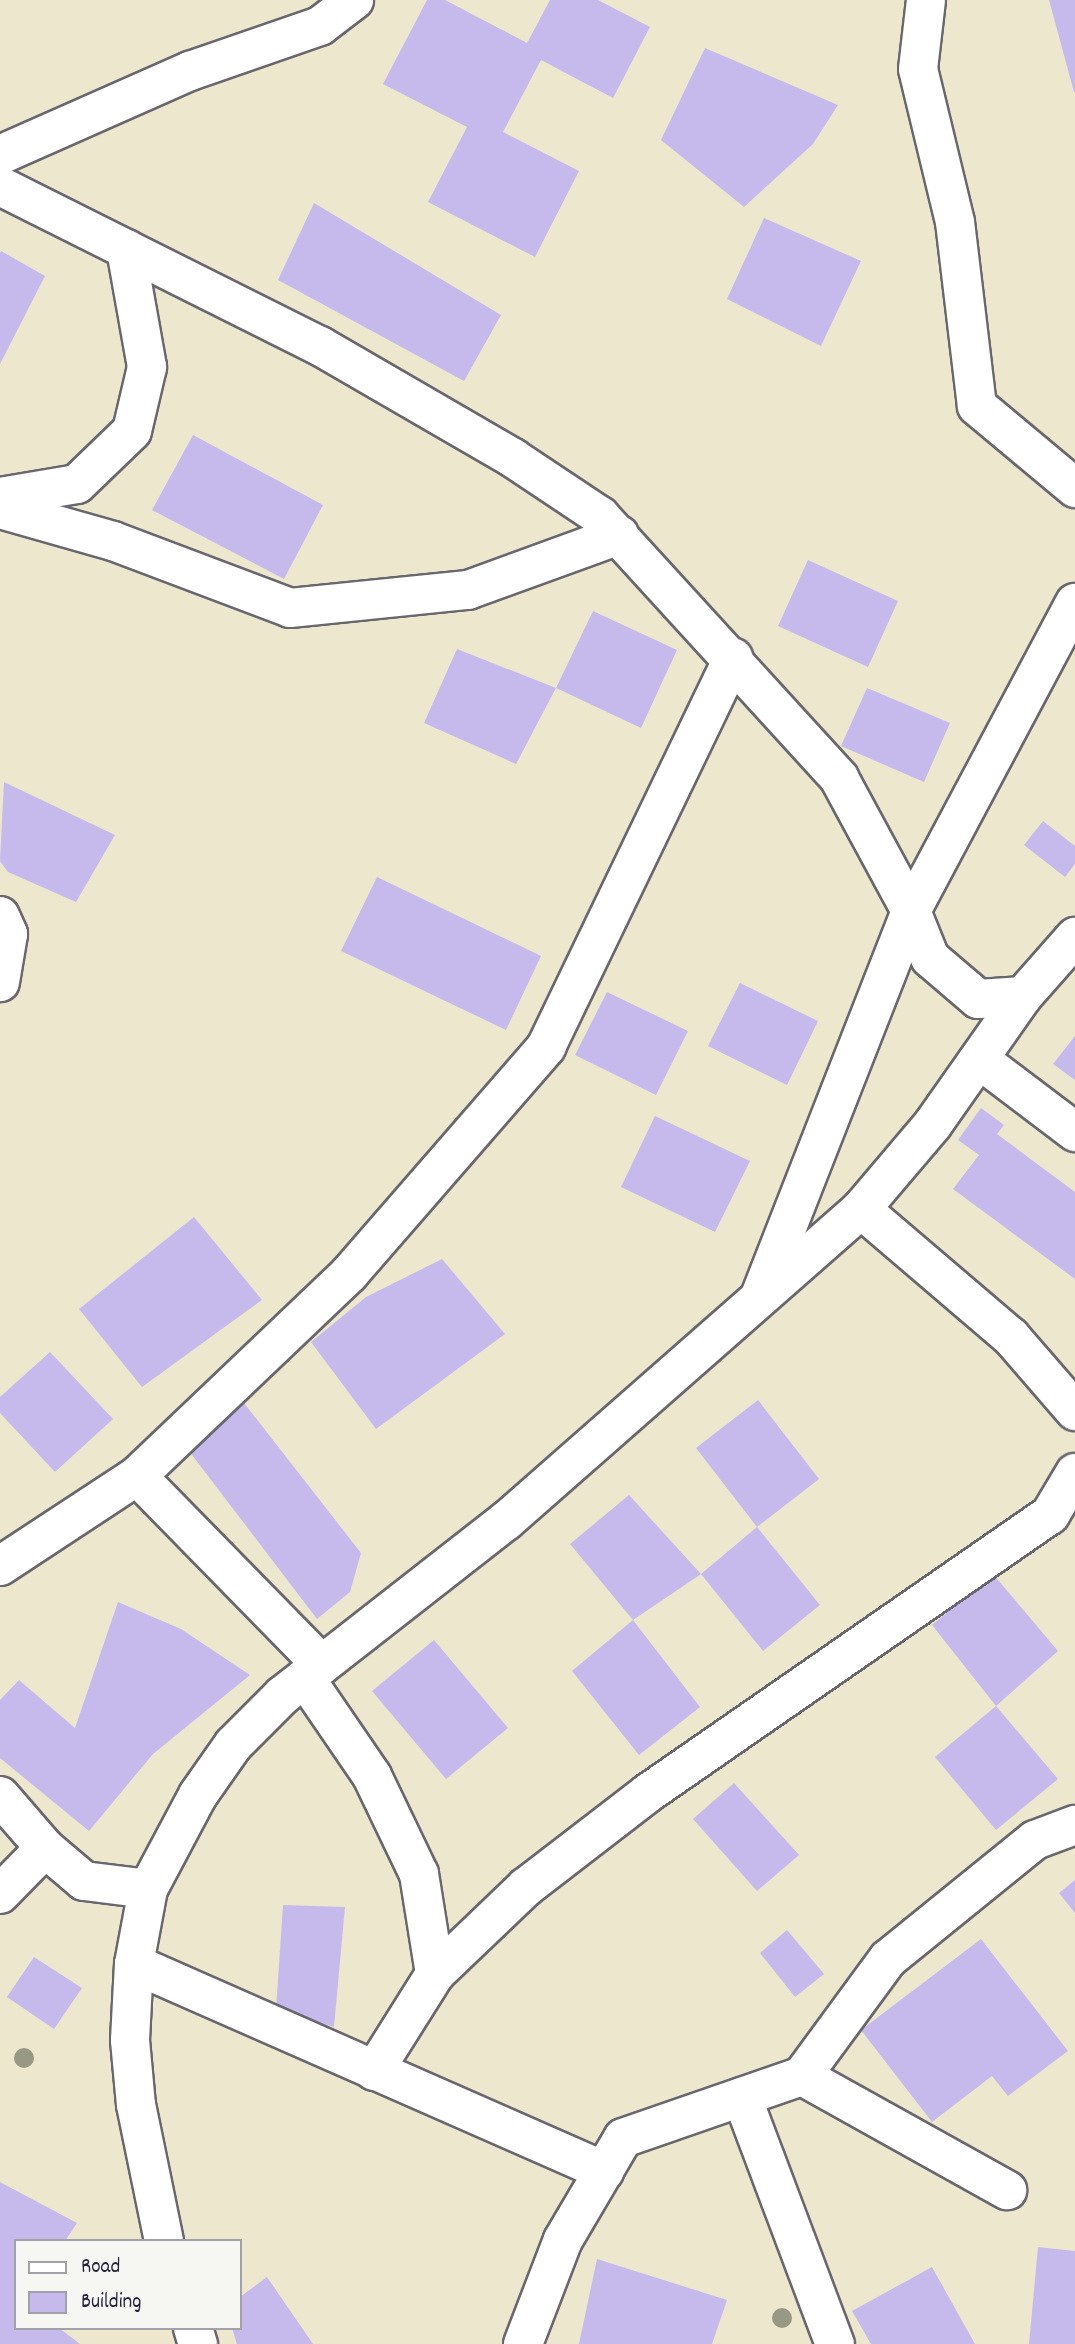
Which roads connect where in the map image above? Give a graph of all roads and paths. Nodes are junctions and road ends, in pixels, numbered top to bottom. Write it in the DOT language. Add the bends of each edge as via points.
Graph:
graph roads {
  1 [pos="354,0"];
  2 [pos="926,0"];
  3 [pos="0,155"];
  4 [pos="0,186"];
  5 [pos="125,249"];
  6 [pos="1075,488"];
  7 [pos="0,497"];
  8 [pos="0,509"];
  9 [pos="619,535"];
  10 [pos="1075,604"];
  11 [pos="733,658"];
  12 [pos="911,911"];
  13 [pos="3,926"];
  14 [pos="1075,937"];
  15 [pos="0,982"];
  16 [pos="1023,996"];
  17 [pos="979,1059"];
  18 [pos="1075,1132"];
  19 [pos="861,1209"];
  20 [pos="756,1306"];
  21 [pos="1075,1411"];
  22 [pos="1075,1473"];
  23 [pos="137,1476"];
  24 [pos="0,1566"];
  25 [pos="313,1671"];
  26 [pos="0,1796"];
  27 [pos="1075,1825"];
  28 [pos="45,1848"];
  29 [pos="148,1889"];
  30 [pos="0,1894"];
  31 [pos="134,1965"];
  32 [pos="435,1974"];
  33 [pos="374,2071"];
  34 [pos="802,2076"];
  35 [pos="742,2097"];
  36 [pos="604,2171"];
  37 [pos="1007,2190"];
  38 [pos="164,2239"];
  39 [pos="523,2344"];
  40 [pos="835,2344"];
  1 -- 3 [label="street" via="320,26 190,71"];
  2 -- 6 [label="street" via="918,69 956,222 977,406"];
  4 -- 5 [label="street"];
  5 -- 7 [label="street" via="147,367 132,431 77,484"];
  5 -- 9 [label="street" via="320,346 438,412 579,502"];
  8 -- 9 [label="street" via="113,541 290,608 468,590"];
  9 -- 11 [label="street"];
  10 -- 12 [label="street"];
  11 -- 12 [label="street" via="839,778"];
  11 -- 23 [label="street" via="546,1047 349,1274"];
  12 -- 16 [label="street" via="930,958 978,999"];
  12 -- 20 [label="street"];
  13 -- 15 [label="street"];
  14 -- 16 [label="street"];
  16 -- 17 [label="street"];
  17 -- 18 [label="street"];
  17 -- 19 [label="street" via="933,1124"];
  19 -- 20 [label="street"];
  19 -- 21 [label="street" via="1011,1337"];
  20 -- 25 [label="street" via="506,1521"];
  22 -- 32 [label="street" via="1050,1516 648,1793 526,1887"];
  23 -- 24 [label="street"];
  23 -- 25 [label="street"];
  25 -- 29 [label="street" via="233,1745 198,1795"];
  25 -- 32 [label="street" via="373,1776 419,1874"];
  26 -- 28 [label="street"];
  27 -- 34 [label="street" via="1035,1840 888,1958"];
  28 -- 29 [label="street" via="84,1881"];
  28 -- 30 [label="street"];
  29 -- 31 [label="street"];
  31 -- 33 [label="street"];
  31 -- 38 [label="street" via="130,2040 135,2105"];
  32 -- 33 [label="street"];
  33 -- 36 [label="street"];
  34 -- 35 [label="street"];
  34 -- 37 [label="street"];
  35 -- 36 [label="street" via="623,2138"];
  35 -- 40 [label="street"];
  36 -- 39 [label="street" via="563,2240"];
}
